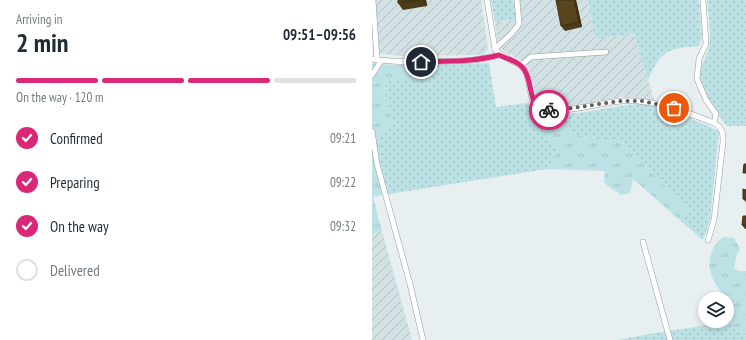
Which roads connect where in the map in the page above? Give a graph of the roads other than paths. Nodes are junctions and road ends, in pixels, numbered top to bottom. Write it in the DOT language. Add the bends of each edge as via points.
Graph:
graph roads {
  1 [pos="373,0"];
  2 [pos="487,0"];
  3 [pos="517,0"];
  4 [pos="703,0"];
  5 [pos="495,49"];
  6 [pos="606,52"];
  7 [pos="499,55"];
  8 [pos="377,60"];
  9 [pos="521,65"];
  10 [pos="372,75"];
  11 [pos="714,123"];
  12 [pos="372,131"];
  13 [pos="708,240"];
  14 [pos="643,242"];
  15 [pos="423,340"];
  16 [pos="670,340"];
  1 -- 8 [label="lane"];
  2 -- 5 [label="lane"];
  3 -- 5 [label="lane" via="519,24"];
  4 -- 11 [label="lane" via="706,44 699,59 697,79 706,100 716,114"];
  5 -- 7 [label="lane"];
  6 -- 9 [label="lane" via="531,58"];
  7 -- 8 [label="lane" via="452,62"];
  7 -- 9 [label="lane"];
  8 -- 10 [label="lane"];
  9 -- 11 [label="lane" via="526,71 534,102 541,108 553,111 620,101 642,101 674,108"];
  11 -- 13 [label="lane" via="723,131 723,142 714,220"];
  12 -- 15 [label="lane" via="377,164"];
  14 -- 16 [label="lane"];
}
